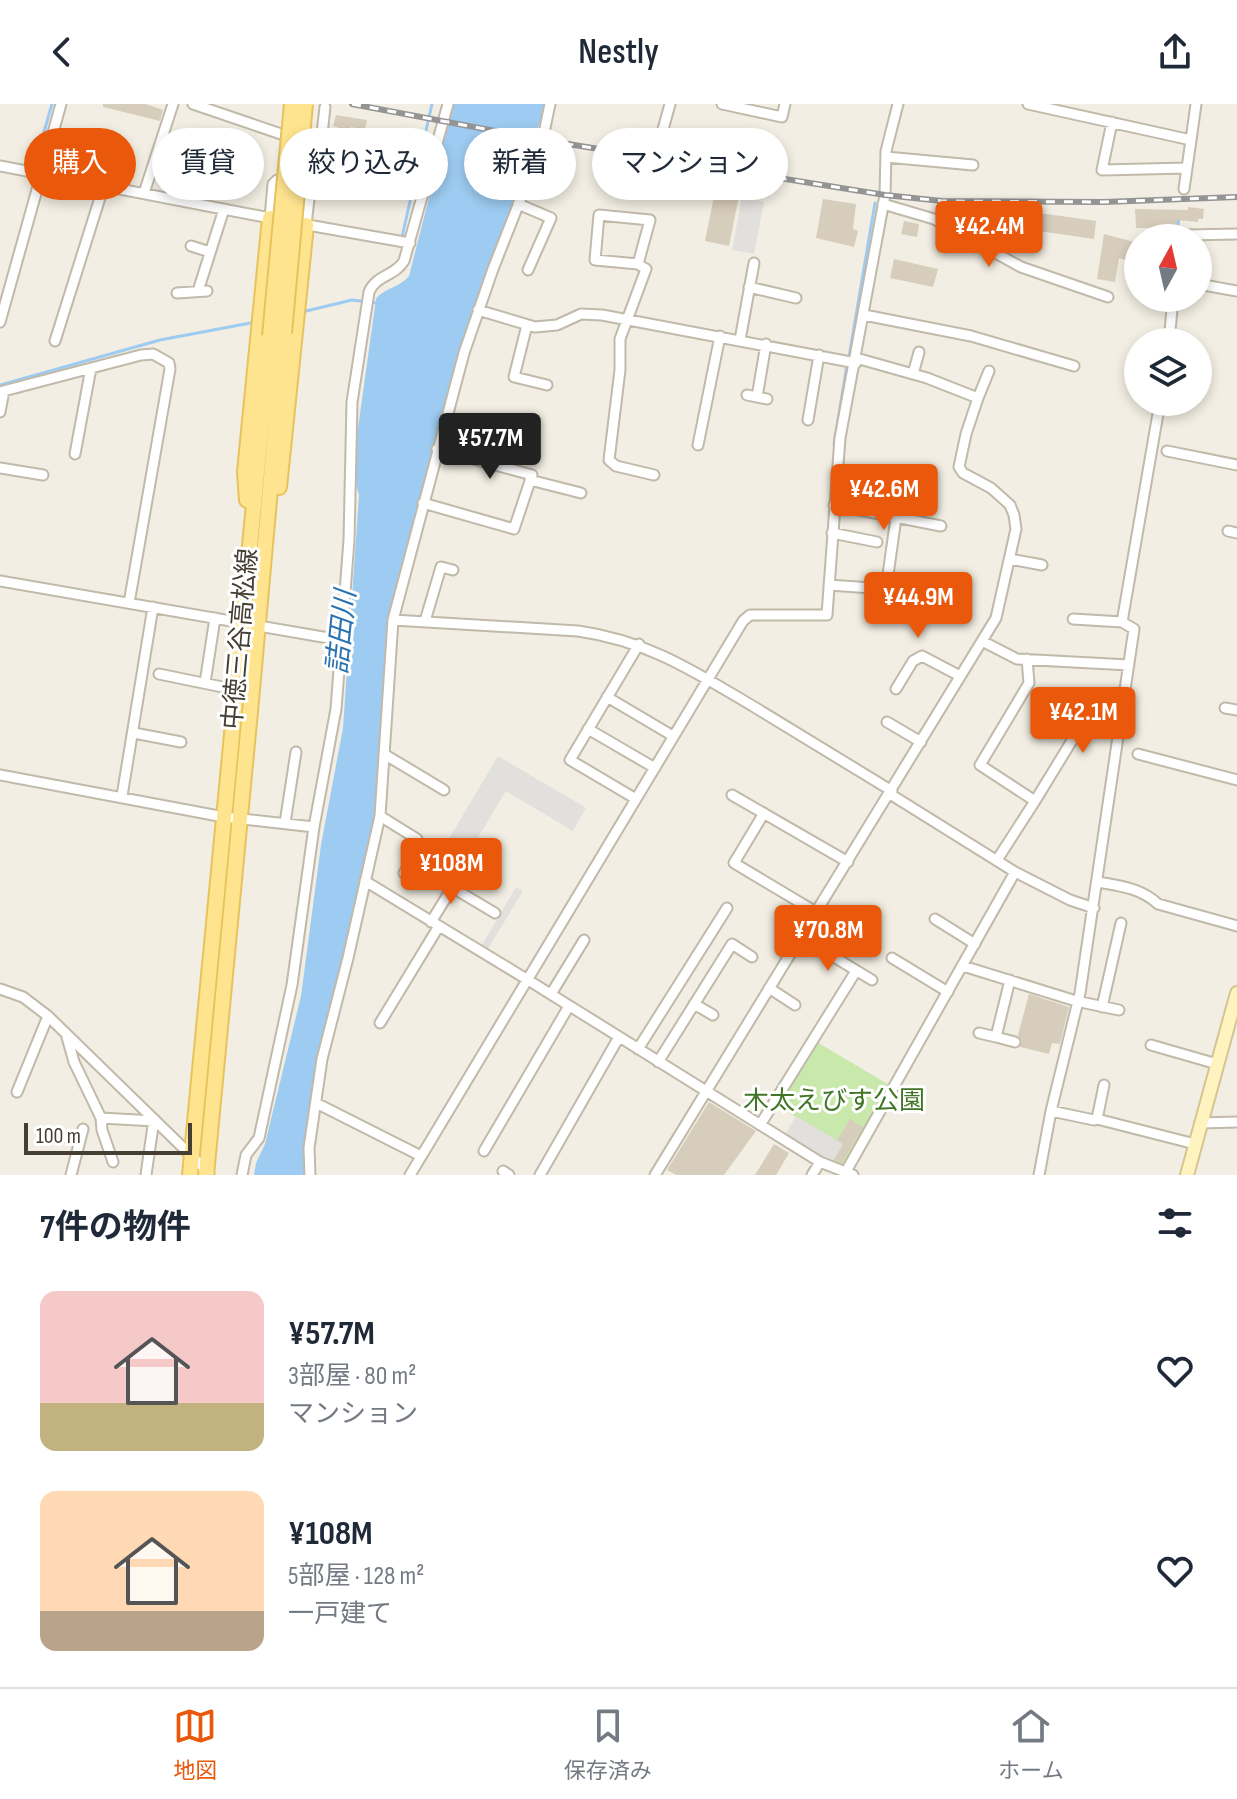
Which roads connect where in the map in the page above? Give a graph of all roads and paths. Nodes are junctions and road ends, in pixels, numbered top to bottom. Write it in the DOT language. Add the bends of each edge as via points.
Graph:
graph roads {
  1 [pos="61,104"];
  2 [pos="173,104"];
  3 [pos="193,104"];
  4 [pos="292,104"];
  5 [pos="305,104"];
  6 [pos="448,104"];
  7 [pos="550,104"];
  8 [pos="670,104"];
  9 [pos="722,104"];
  10 [pos="785,104"];
  11 [pos="898,104"];
  12 [pos="1028,104"];
  13 [pos="1196,104"];
  14 [pos="325,107"];
  15 [pos="1112,122"];
  16 [pos="54,128"];
  17 [pos="323,128"];
  18 [pos="663,128"];
  19 [pos="280,134"];
  20 [pos="1191,140"];
  21 [pos="886,157"];
  22 [pos="973,165"];
  23 [pos="0,166"];
  24 [pos="1187,168"];
  25 [pos="24,171"];
  26 [pos="280,180"];
  27 [pos="1184,189"];
  28 [pos="136,191"];
  29 [pos="144,193"];
  30 [pos="35,200"];
  31 [pos="99,200"];
  32 [pos="309,200"];
  33 [pos="518,204"];
  34 [pos="883,204"];
  35 [pos="224,209"];
  36 [pos="270,218"];
  37 [pos="306,225"];
  38 [pos="1212,234"];
  39 [pos="1237,234"];
  40 [pos="1035,238"];
  41 [pos="410,243"];
  42 [pos="977,243"];
  43 [pos="191,246"];
  44 [pos="210,252"];
  45 [pos="754,263"];
  46 [pos="638,264"];
  47 [pos="528,270"];
  48 [pos="749,287"];
  49 [pos="1212,287"];
  50 [pos="1237,291"];
  51 [pos="177,293"];
  52 [pos="1108,297"];
  53 [pos="796,298"];
  54 [pos="478,310"];
  55 [pos="864,315"];
  56 [pos="627,320"];
  57 [pos="0,322"];
  58 [pos="527,325"];
  59 [pos="277,335"];
  60 [pos="720,336"];
  61 [pos="740,340"];
  62 [pos="55,341"];
  63 [pos="766,344"];
  64 [pos="919,352"];
  65 [pos="819,355"];
  66 [pos="856,361"];
  67 [pos="1074,366"];
  68 [pos="91,368"];
  69 [pos="989,371"];
  70 [pos="913,374"];
  71 [pos="547,385"];
  72 [pos="2,392"];
  73 [pos="757,397"];
  74 [pos="978,398"];
  75 [pos="0,412"];
  76 [pos="1158,416"];
  77 [pos="808,420"];
  78 [pos="698,445"];
  79 [pos="437,449"];
  80 [pos="1167,451"];
  81 [pos="75,454"];
  82 [pos="1237,465"];
  83 [pos="0,468"];
  84 [pos="43,475"];
  85 [pos="654,475"];
  86 [pos="530,480"];
  87 [pos="581,493"];
  88 [pos="423,503"];
  89 [pos="834,505"];
  90 [pos="896,518"];
  91 [pos="267,526"];
  92 [pos="941,526"];
  93 [pos="832,533"];
  94 [pos="250,536"];
  95 [pos="877,542"];
  96 [pos="1010,559"];
  97 [pos="1042,565"];
  98 [pos="453,570"];
  99 [pos="0,581"];
  100 [pos="829,585"];
  101 [pos="886,589"];
  102 [pos="129,603"];
  103 [pos="153,607"];
  104 [pos="882,617"];
  105 [pos="215,618"];
  106 [pos="1073,619"];
  107 [pos="393,620"];
  108 [pos="425,621"];
  109 [pos="1122,622"];
  110 [pos="251,624"];
  111 [pos="340,640"];
  112 [pos="982,641"];
  113 [pos="639,644"];
  114 [pos="1027,659"];
  115 [pos="1129,665"];
  116 [pos="159,674"];
  117 [pos="960,676"];
  118 [pos="708,679"];
  119 [pos="205,683"];
  120 [pos="896,689"];
  121 [pos="237,690"];
  122 [pos="607,697"];
  123 [pos="1225,708"];
  124 [pos="1237,710"];
  125 [pos="1064,721"];
  126 [pos="887,722"];
  127 [pos="588,729"];
  128 [pos="134,733"];
  129 [pos="673,736"];
  130 [pos="181,742"];
  131 [pos="921,742"];
  132 [pos="296,752"];
  133 [pos="384,754"];
  134 [pos="1138,754"];
  135 [pos="655,768"];
  136 [pos="0,775"];
  137 [pos="1237,780"];
  138 [pos="444,790"];
  139 [pos="891,792"];
  140 [pos="732,795"];
  141 [pos="122,796"];
  142 [pos="636,799"];
  143 [pos="1035,801"];
  144 [pos="764,813"];
  145 [pos="380,816"];
  146 [pos="231,817"];
  147 [pos="285,823"];
  148 [pos="314,827"];
  149 [pos="417,839"];
  150 [pos="997,860"];
  151 [pos="848,862"];
  152 [pos="1015,872"];
  153 [pos="404,873"];
  154 [pos="365,881"];
  155 [pos="1098,882"];
  156 [pos="452,888"];
  157 [pos="727,908"];
  158 [pos="1094,908"];
  159 [pos="816,912"];
  160 [pos="495,913"];
  161 [pos="935,919"];
  162 [pos="1121,923"];
  163 [pos="435,924"];
  164 [pos="1237,926"];
  165 [pos="801,937"];
  166 [pos="584,940"];
  167 [pos="975,944"];
  168 [pos="752,957"];
  169 [pos="892,958"];
  170 [pos="963,966"];
  171 [pos="856,971"];
  172 [pos="528,980"];
  173 [pos="872,980"];
  174 [pos="1010,980"];
  175 [pos="769,988"];
  176 [pos="0,989"];
  177 [pos="948,992"];
  178 [pos="1237,993"];
  179 [pos="551,994"];
  180 [pos="1076,1001"];
  181 [pos="694,1004"];
  182 [pos="795,1005"];
  183 [pos="569,1006"];
  184 [pos="1102,1007"];
  185 [pos="1119,1010"];
  186 [pos="713,1015"];
  187 [pos="48,1016"];
  188 [pos="380,1023"];
  189 [pos="979,1033"];
  190 [pos="66,1034"];
  191 [pos="619,1037"];
  192 [pos="996,1037"];
  193 [pos="1015,1042"];
  194 [pos="1151,1045"];
  195 [pos="638,1049"];
  196 [pos="658,1062"];
  197 [pos="1217,1064"];
  198 [pos="1104,1085"];
  199 [pos="17,1092"];
  200 [pos="706,1092"];
  201 [pos="316,1103"];
  202 [pos="1051,1111"];
  203 [pos="101,1118"];
  204 [pos="1097,1119"];
  205 [pos="154,1120"];
  206 [pos="1237,1122"];
  207 [pos="1200,1123"];
  208 [pos="760,1125"];
  209 [pos="83,1129"];
  210 [pos="1195,1144"];
  211 [pos="484,1151"];
  212 [pos="421,1156"];
  213 [pos="192,1157"];
  214 [pos="113,1162"];
  215 [pos="820,1162"];
  216 [pos="65,1174"];
  217 [pos="208,1174"];
  218 [pos="847,1174"];
  219 [pos="146,1175"];
  220 [pos="190,1175"];
  221 [pos="242,1175"];
  222 [pos="310,1175"];
  223 [pos="410,1175"];
  224 [pos="540,1175"];
  225 [pos="655,1175"];
  226 [pos="812,1175"];
  227 [pos="1039,1175"];
  228 [pos="1187,1175"];
  1 -- 16 [label="street"];
  2 -- 29 [label="street"];
  3 -- 19 [label="street"];
  4 -- 59 [label="main road, 中徳三谷高松線, bridge"];
  5 -- 59 [label="main road, 中徳三谷高松線, bridge"];
  6 -- 41 [label="street"];
  7 -- 33 [label="street" via="541,147"];
  8 -- 18 [label="street"];
  9 -- 10 [label="street" via="782,117"];
  11 -- 21 [label="street"];
  12 -- 15 [label="street"];
  13 -- 20 [label="street"];
  14 -- 17 [label="street"];
  15 -- 20 [label="street"];
  15 -- 24 [label="street" via="1102,170"];
  20 -- 24 [label="street"];
  21 -- 22 [label="street"];
  21 -- 34 [label="street"];
  23 -- 25 [label="street"];
  24 -- 27 [label="street"];
  26 -- 36 [label="street" via="273,184"];
  28 -- 29 [label="street"];
  29 -- 35 [label="street"];
  30 -- 57 [label="street"];
  31 -- 62 [label="street"];
  32 -- 37 [label="street"];
  33 -- 47 [label="street" via="551,218"];
  33 -- 54 [label="street"];
  34 -- 42 [label="street" via="934,219"];
  34 -- 55 [label="street"];
  35 -- 36 [label="street"];
  35 -- 44 [label="street"];
  36 -- 37 [label="street"];
  36 -- 94 [label="main road" via="245,472"];
  37 -- 41 [label="street"];
  37 -- 91 [label="main road" via="278,499"];
  38 -- 39 [label="street"];
  40 -- 42 [label="street" via="989,234"];
  41 -- 111 [label="street" via="400,267 376,281 369,292 352,402"];
  42 -- 52 [label="street" via="1021,267"];
  43 -- 44 [label="street"];
  44 -- 51 [label="street" via="202,291"];
  45 -- 48 [label="street"];
  46 -- 46 [label="street" via="650,220 599,215 595,260"];
  46 -- 56 [label="street" via="646,269"];
  48 -- 53 [label="street"];
  48 -- 61 [label="street"];
  49 -- 50 [label="street"];
  54 -- 58 [label="street"];
  54 -- 79 [label="street"];
  55 -- 66 [label="street"];
  55 -- 67 [label="street" via="971,336"];
  56 -- 58 [label="street" via="581,314 557,325"];
  56 -- 60 [label="street"];
  56 -- 85 [label="street" via="620,339 609,460"];
  58 -- 71 [label="street" via="514,377"];
  59 -- 91 [label="main road, 中徳三谷高松線"];
  59 -- 94 [label="main road, 中徳三谷高松線"];
  60 -- 61 [label="street"];
  60 -- 78 [label="street"];
  61 -- 63 [label="street"];
  63 -- 65 [label="street"];
  63 -- 73 [label="street"];
  64 -- 70 [label="street"];
  65 -- 66 [label="street"];
  65 -- 77 [label="street"];
  66 -- 70 [label="street"];
  66 -- 89 [label="street" via="840,438"];
  68 -- 72 [label="street"];
  68 -- 81 [label="street"];
  68 -- 102 [label="street" via="148,354 169,363 170,369"];
  69 -- 74 [label="street"];
  70 -- 74 [label="street"];
  72 -- 75 [label="street"];
  74 -- 96 [label="street" via="959,467 1010,505 1016,529"];
  76 -- 109 [label="street"];
  79 -- 86 [label="street" via="532,475"];
  79 -- 88 [label="street"];
  80 -- 82 [label="street"];
  83 -- 84 [label="street"];
  86 -- 87 [label="street"];
  86 -- 88 [label="street" via="514,529"];
  88 -- 107 [label="street"];
  89 -- 90 [label="street"];
  89 -- 93 [label="street"];
  90 -- 92 [label="street"];
  90 -- 101 [label="street"];
  91 -- 110 [label="main road, 中徳三谷高松線"];
  93 -- 95 [label="street"];
  93 -- 100 [label="street"];
  94 -- 110 [label="main road, 中徳三谷高松線"];
  96 -- 97 [label="street"];
  96 -- 112 [label="street" via="996,618"];
  98 -- 108 [label="street" via="437,566"];
  99 -- 102 [label="street"];
  100 -- 101 [label="street"];
  100 -- 118 [label="street" via="827,615 750,615"];
  101 -- 104 [label="street"];
  102 -- 103 [label="street"];
  103 -- 105 [label="street"];
  103 -- 128 [label="street"];
  105 -- 110 [label="street"];
  105 -- 119 [label="street"];
  106 -- 109 [label="street"];
  107 -- 108 [label="street"];
  107 -- 133 [label="street"];
  108 -- 113 [label="street" via="578,631"];
  109 -- 115 [label="street" via="1134,629"];
  110 -- 111 [label="street"];
  110 -- 121 [label="main road, 中徳三谷高松線"];
  110 -- 146 [label="main road, 中徳三谷高松線"];
  111 -- 148 [label="street" via="332,739"];
  112 -- 114 [label="street"];
  112 -- 117 [label="street"];
  113 -- 118 [label="street"];
  113 -- 122 [label="street"];
  114 -- 115 [label="street"];
  114 -- 143 [label="street" via="1029,683 980,765"];
  115 -- 155 [label="street"];
  116 -- 119 [label="street"];
  117 -- 120 [label="street" via="922,656"];
  117 -- 131 [label="street"];
  118 -- 129 [label="street"];
  118 -- 139 [label="street"];
  119 -- 121 [label="street"];
  121 -- 146 [label="main road, 中徳三谷高松線"];
  122 -- 127 [label="street"];
  122 -- 129 [label="street"];
  123 -- 124 [label="street"];
  125 -- 143 [label="street" via="1079,729"];
  126 -- 131 [label="street"];
  127 -- 135 [label="street"];
  127 -- 142 [label="street" via="570,760"];
  128 -- 130 [label="street"];
  128 -- 141 [label="street"];
  129 -- 135 [label="street"];
  131 -- 139 [label="street"];
  132 -- 147 [label="street"];
  133 -- 138 [label="street"];
  133 -- 145 [label="street"];
  134 -- 137 [label="street"];
  135 -- 142 [label="street"];
  136 -- 141 [label="street"];
  139 -- 150 [label="street"];
  139 -- 151 [label="street"];
  140 -- 144 [label="street"];
  141 -- 146 [label="street"];
  142 -- 172 [label="street"];
  143 -- 150 [label="street"];
  144 -- 151 [label="street"];
  144 -- 159 [label="street" via="734,863"];
  145 -- 149 [label="street"];
  145 -- 154 [label="street"];
  146 -- 147 [label="street"];
  146 -- 213 [label="main road, 中徳三谷高松線"];
  146 -- 217 [label="main road, 中徳三谷高松線"];
  147 -- 148 [label="street"];
  148 -- 221 [label="street" via="292,985 259,1138 246,1155"];
  150 -- 152 [label="street"];
  151 -- 159 [label="street"];
  152 -- 158 [label="street"];
  152 -- 167 [label="street"];
  153 -- 156 [label="street" via="411,863"];
  154 -- 163 [label="street"];
  154 -- 201 [label="street"];
  155 -- 158 [label="street"];
  155 -- 164 [label="street" via="1132,888 1158,904"];
  156 -- 160 [label="street"];
  156 -- 163 [label="street"];
  157 -- 195 [label="street"];
  158 -- 180 [label="street"];
  159 -- 165 [label="street"];
  161 -- 167 [label="street"];
  162 -- 184 [label="street"];
  163 -- 172 [label="street"];
  163 -- 188 [label="street"];
  165 -- 171 [label="street"];
  165 -- 175 [label="street"];
  166 -- 179 [label="street"];
  167 -- 170 [label="street"];
  168 -- 181 [label="street" via="732,944"];
  169 -- 177 [label="street"];
  170 -- 174 [label="street"];
  170 -- 177 [label="street"];
  171 -- 173 [label="street"];
  171 -- 208 [label="street"];
  172 -- 179 [label="street"];
  172 -- 212 [label="street"];
  174 -- 180 [label="street"];
  174 -- 192 [label="street"];
  175 -- 182 [label="street"];
  175 -- 200 [label="street"];
  176 -- 187 [label="street" via="23,997"];
  177 -- 218 [label="street"];
  178 -- 197 [label="street"];
  179 -- 183 [label="street"];
  180 -- 184 [label="street"];
  180 -- 202 [label="street"];
  181 -- 186 [label="street"];
  181 -- 196 [label="street"];
  183 -- 191 [label="street"];
  183 -- 211 [label="street"];
  184 -- 185 [label="street"];
  187 -- 190 [label="street"];
  187 -- 199 [label="street"];
  189 -- 192 [label="street"];
  190 -- 203 [label="street"];
  190 -- 205 [label="street"];
  191 -- 195 [label="street"];
  191 -- 224 [label="street"];
  192 -- 193 [label="street"];
  194 -- 197 [label="street"];
  195 -- 196 [label="street"];
  196 -- 200 [label="street"];
  197 -- 207 [label="street"];
  198 -- 204 [label="street"];
  200 -- 208 [label="street"];
  200 -- 225 [label="street"];
  201 -- 212 [label="street"];
  201 -- 222 [label="street"];
  202 -- 204 [label="street"];
  202 -- 227 [label="street"];
  203 -- 205 [label="street"];
  203 -- 214 [label="street"];
  204 -- 210 [label="street"];
  205 -- 213 [label="street"];
  205 -- 219 [label="street"];
  206 -- 207 [label="street"];
  207 -- 210 [label="street"];
  208 -- 215 [label="street"];
  209 -- 216 [label="street"];
  210 -- 228 [label="street"];
  212 -- 223 [label="street"];
  213 -- 217 [label="street"];
  213 -- 220 [label="main road, 中徳三谷高松線"];
  215 -- 218 [label="street"];
  215 -- 226 [label="street"];
}
